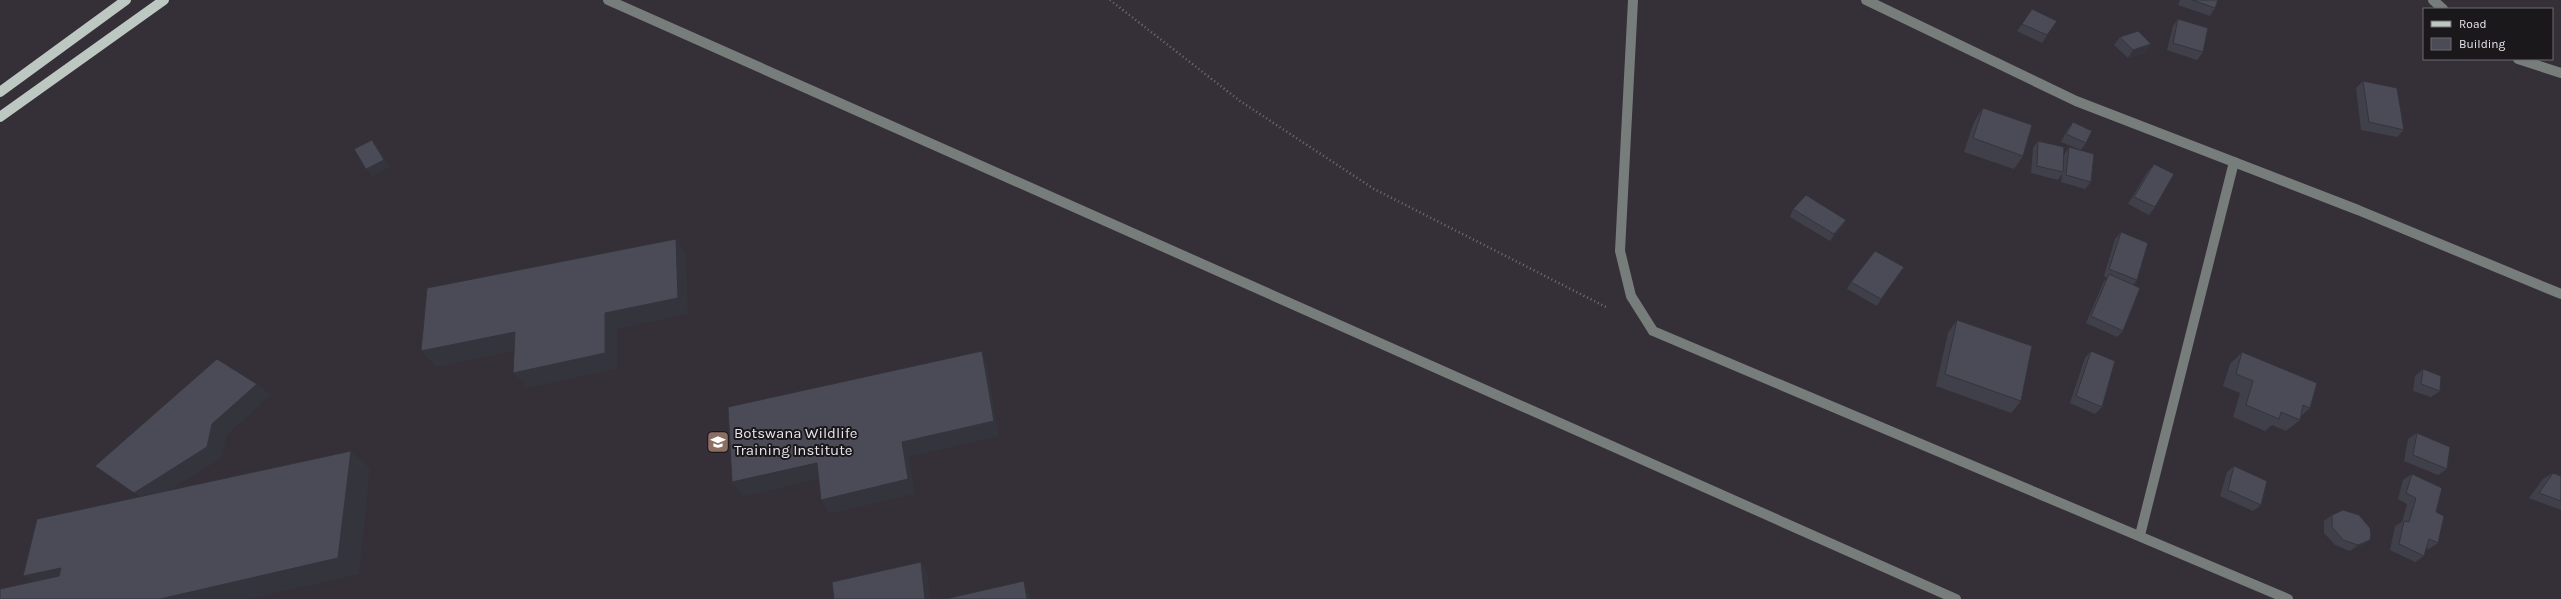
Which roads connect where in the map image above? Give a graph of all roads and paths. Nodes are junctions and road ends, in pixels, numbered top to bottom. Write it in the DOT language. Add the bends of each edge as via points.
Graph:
graph roads {
  1 [pos="126,0"];
  2 [pos="164,0"];
  3 [pos="608,0"];
  4 [pos="1110,0"];
  5 [pos="1633,0"];
  6 [pos="1866,0"];
  7 [pos="2433,0"];
  8 [pos="2442,8"];
  9 [pos="2521,60"];
  10 [pos="2561,73"];
  11 [pos="0,92"];
  12 [pos="0,117"];
  13 [pos="2234,162"];
  14 [pos="2561,294"];
  15 [pos="1611,309"];
  16 [pos="2140,535"];
  17 [pos="1956,599"];
  18 [pos="2288,599"];
  1 -- 11 [label="main road"];
  2 -- 12 [label="main road"];
  3 -- 17 [label="street"];
  4 -- 15 [label="path" via="1240,101 1374,189"];
  5 -- 16 [label="street" via="1620,252 1631,296 1653,331"];
  6 -- 13 [label="street" via="2076,101"];
  7 -- 8 [label="street"];
  9 -- 10 [label="street"];
  13 -- 14 [label="street"];
  13 -- 16 [label="street"];
  16 -- 18 [label="street"];
}
